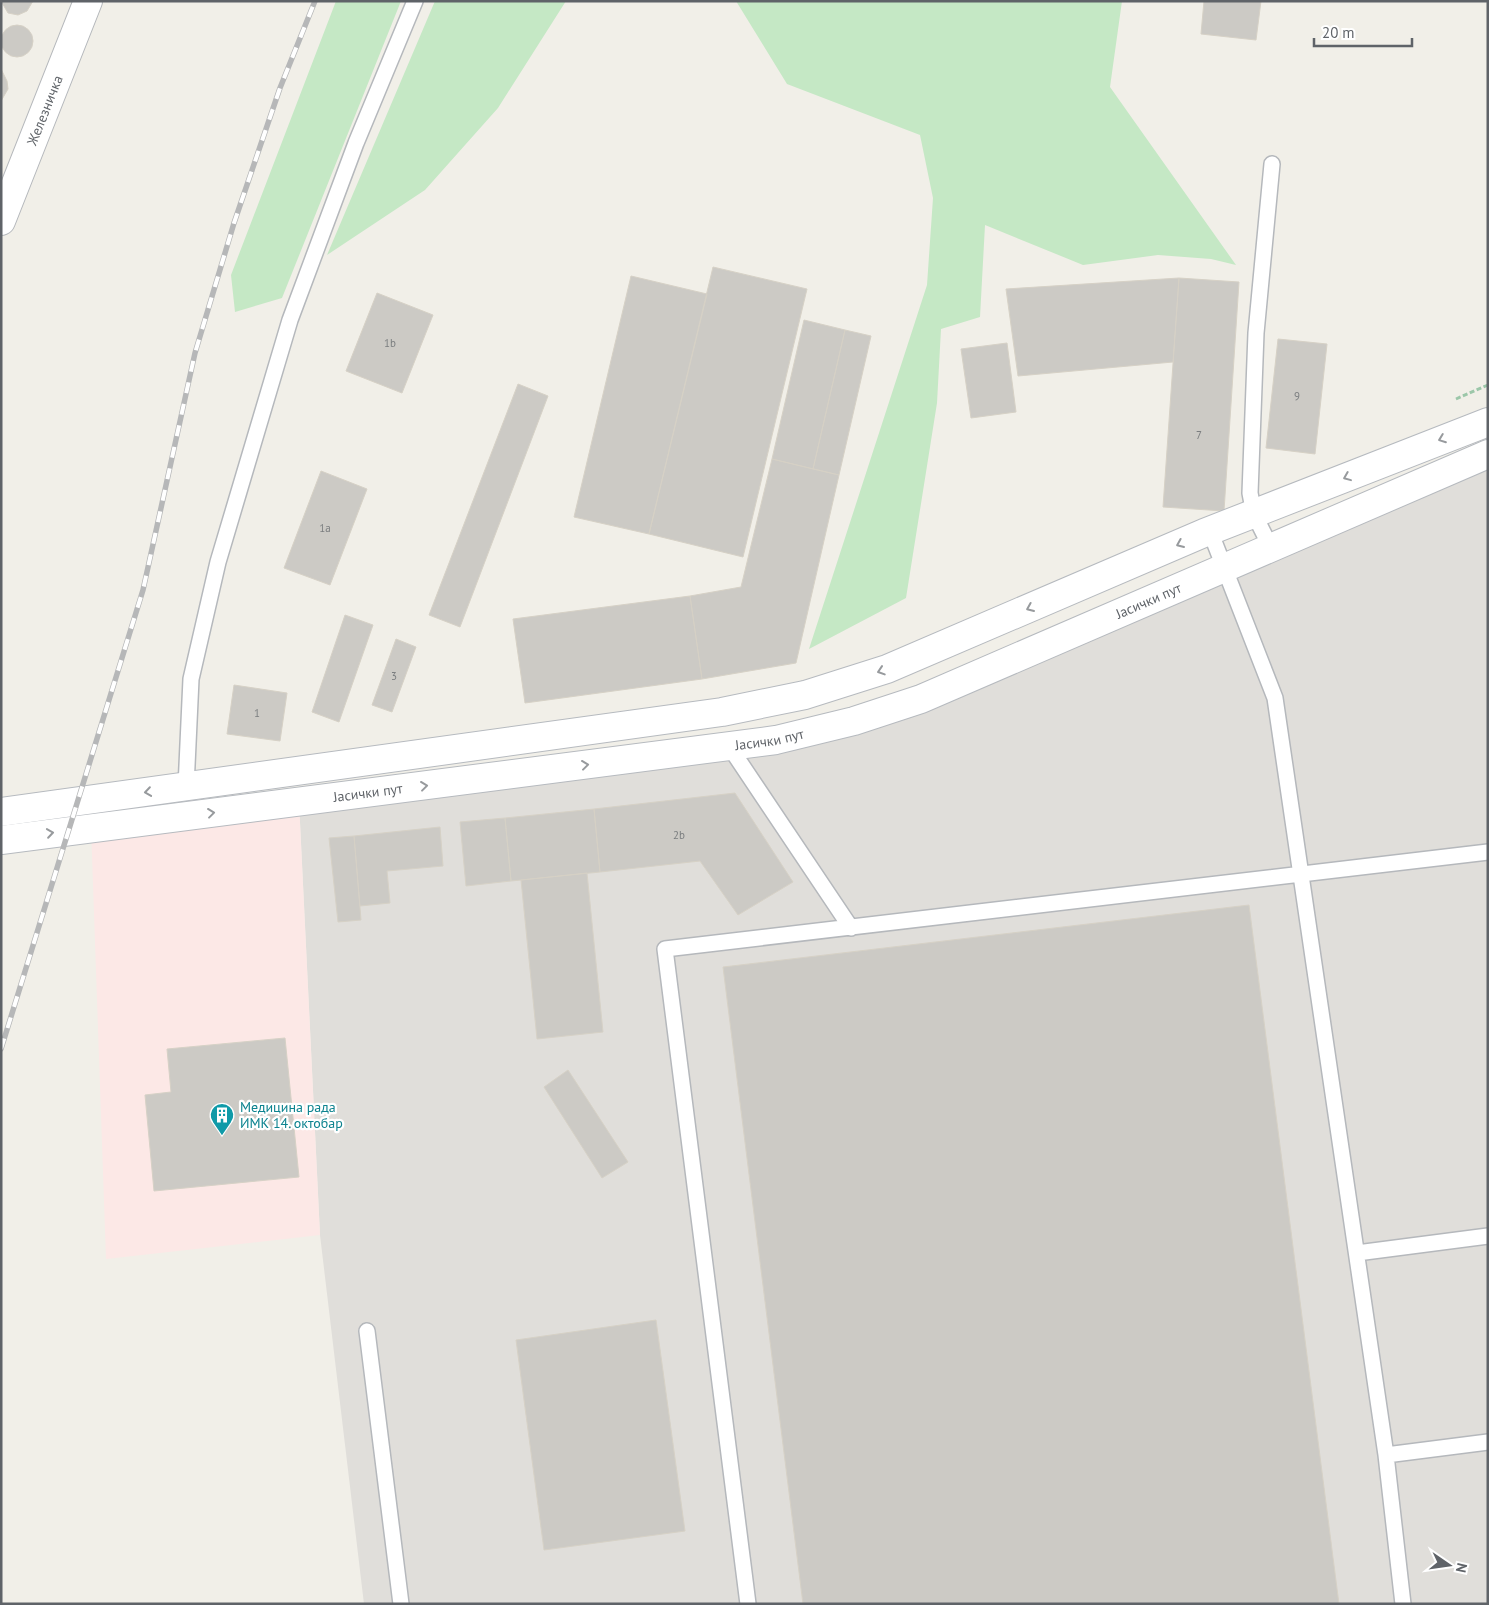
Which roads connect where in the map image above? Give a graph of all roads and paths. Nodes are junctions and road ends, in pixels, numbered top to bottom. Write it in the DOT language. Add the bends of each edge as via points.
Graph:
graph roads {
  1 [pos="88,1"];
  2 [pos="415,1"];
  3 [pos="1272,164"];
  4 [pos="1,221"];
  5 [pos="1488,385"];
  6 [pos="1452,401"];
  7 [pos="1488,422"];
  8 [pos="1488,454"];
  9 [pos="1254,514"];
  10 [pos="1210,531"];
  11 [pos="1270,546"];
  12 [pos="1225,566"];
  13 [pos="729,746"];
  14 [pos="186,787"];
  15 [pos="1,812"];
  16 [pos="1,840"];
  17 [pos="1488,852"];
  18 [pos="1301,874"];
  19 [pos="851,928"];
  20 [pos="1488,1236"];
  21 [pos="1356,1253"];
  22 [pos="367,1331"];
  23 [pos="1488,1442"];
  24 [pos="1386,1455"];
  25 [pos="401,1604"];
  26 [pos="748,1604"];
  27 [pos="1403,1604"];
  1 -- 4 [label="main road, Железничка"];
  2 -- 14 [label="lane" via="356,142 290,320 218,562 191,679"];
  3 -- 9 [label="lane" via="1256,333 1250,493"];
  5 -- 6 [label="path"];
  7 -- 9 [label="main road, one-way"];
  8 -- 11 [label="main road, Јасички пут"];
  9 -- 10 [label="main road"];
  9 -- 11 [label="lane"];
  10 -- 12 [label="lane"];
  10 -- 14 [label="main road, one-way" via="887,669 805,695 722,712"];
  11 -- 12 [label="main road, Јасички пут"];
  12 -- 13 [label="main road, Јасички пут" via="921,699 854,721 776,740"];
  12 -- 18 [label="lane" via="1275,698"];
  16 -- 13 [label="main road, Јасички пут, one-way"];
  13 -- 19 [label="lane"];
  14 -- 15 [label="main road, one-way"];
  17 -- 18 [label="lane"];
  18 -- 19 [label="lane"];
  18 -- 21 [label="lane"];
  19 -- 26 [label="lane" via="665,949"];
  20 -- 21 [label="lane"];
  21 -- 24 [label="lane"];
  22 -- 25 [label="lane"];
  23 -- 24 [label="lane"];
  24 -- 27 [label="lane"];
}
